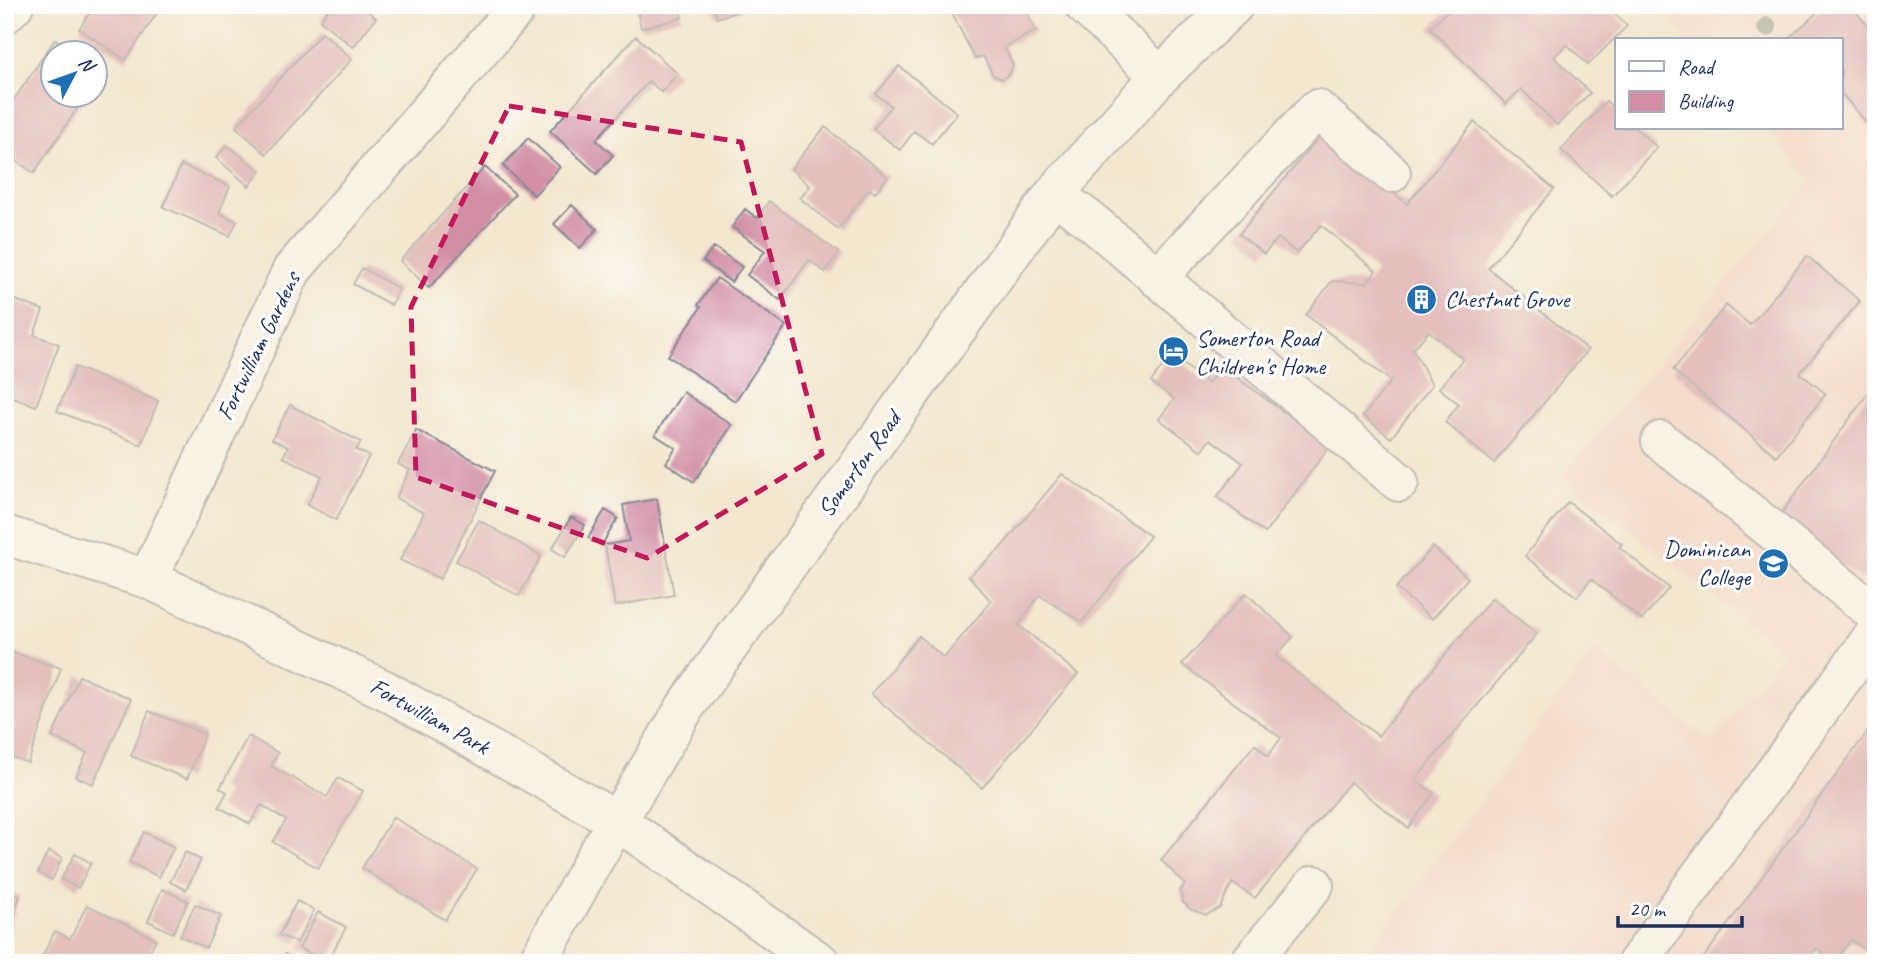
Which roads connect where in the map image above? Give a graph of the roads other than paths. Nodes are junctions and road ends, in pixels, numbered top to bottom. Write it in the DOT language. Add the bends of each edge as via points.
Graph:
graph roads {
  1 [pos="14,5"];
  2 [pos="1084,5"];
  3 [pos="1234,5"];
  4 [pos="515,10"];
  5 [pos="5,14"];
  6 [pos="1160,76"];
  7 [pos="1391,173"];
  8 [pos="1054,194"];
  9 [pos="1157,278"];
  10 [pos="1661,441"];
  11 [pos="1399,482"];
  12 [pos="5,535"];
  13 [pos="148,579"];
  14 [pos="1876,614"];
  15 [pos="1876,632"];
  16 [pos="617,821"];
  17 [pos="1314,885"];
  18 [pos="537,963"];
  19 [pos="821,963"];
  20 [pos="1249,963"];
  21 [pos="1637,963"];
  1 -- 5 [label="street"];
  2 -- 6 [label="street"];
  3 -- 6 [label="street, Somerton Road"];
  4 -- 13 [label="street, Fortwilliam Gardens" via="292,270"];
  6 -- 8 [label="street, Somerton Road"];
  7 -- 9 [label="street" via="1317,109"];
  8 -- 9 [label="street"];
  8 -- 16 [label="street, Somerton Road" via="686,706"];
  9 -- 11 [label="street"];
  10 -- 14 [label="street"];
  12 -- 13 [label="street, Fortwilliam Park"];
  13 -- 16 [label="street, Fortwilliam Park" via="385,690"];
  15 -- 21 [label="street"];
  16 -- 18 [label="street, Somerton Road"];
  16 -- 19 [label="street, Fortwilliam Park"];
  17 -- 20 [label="street"];
}
